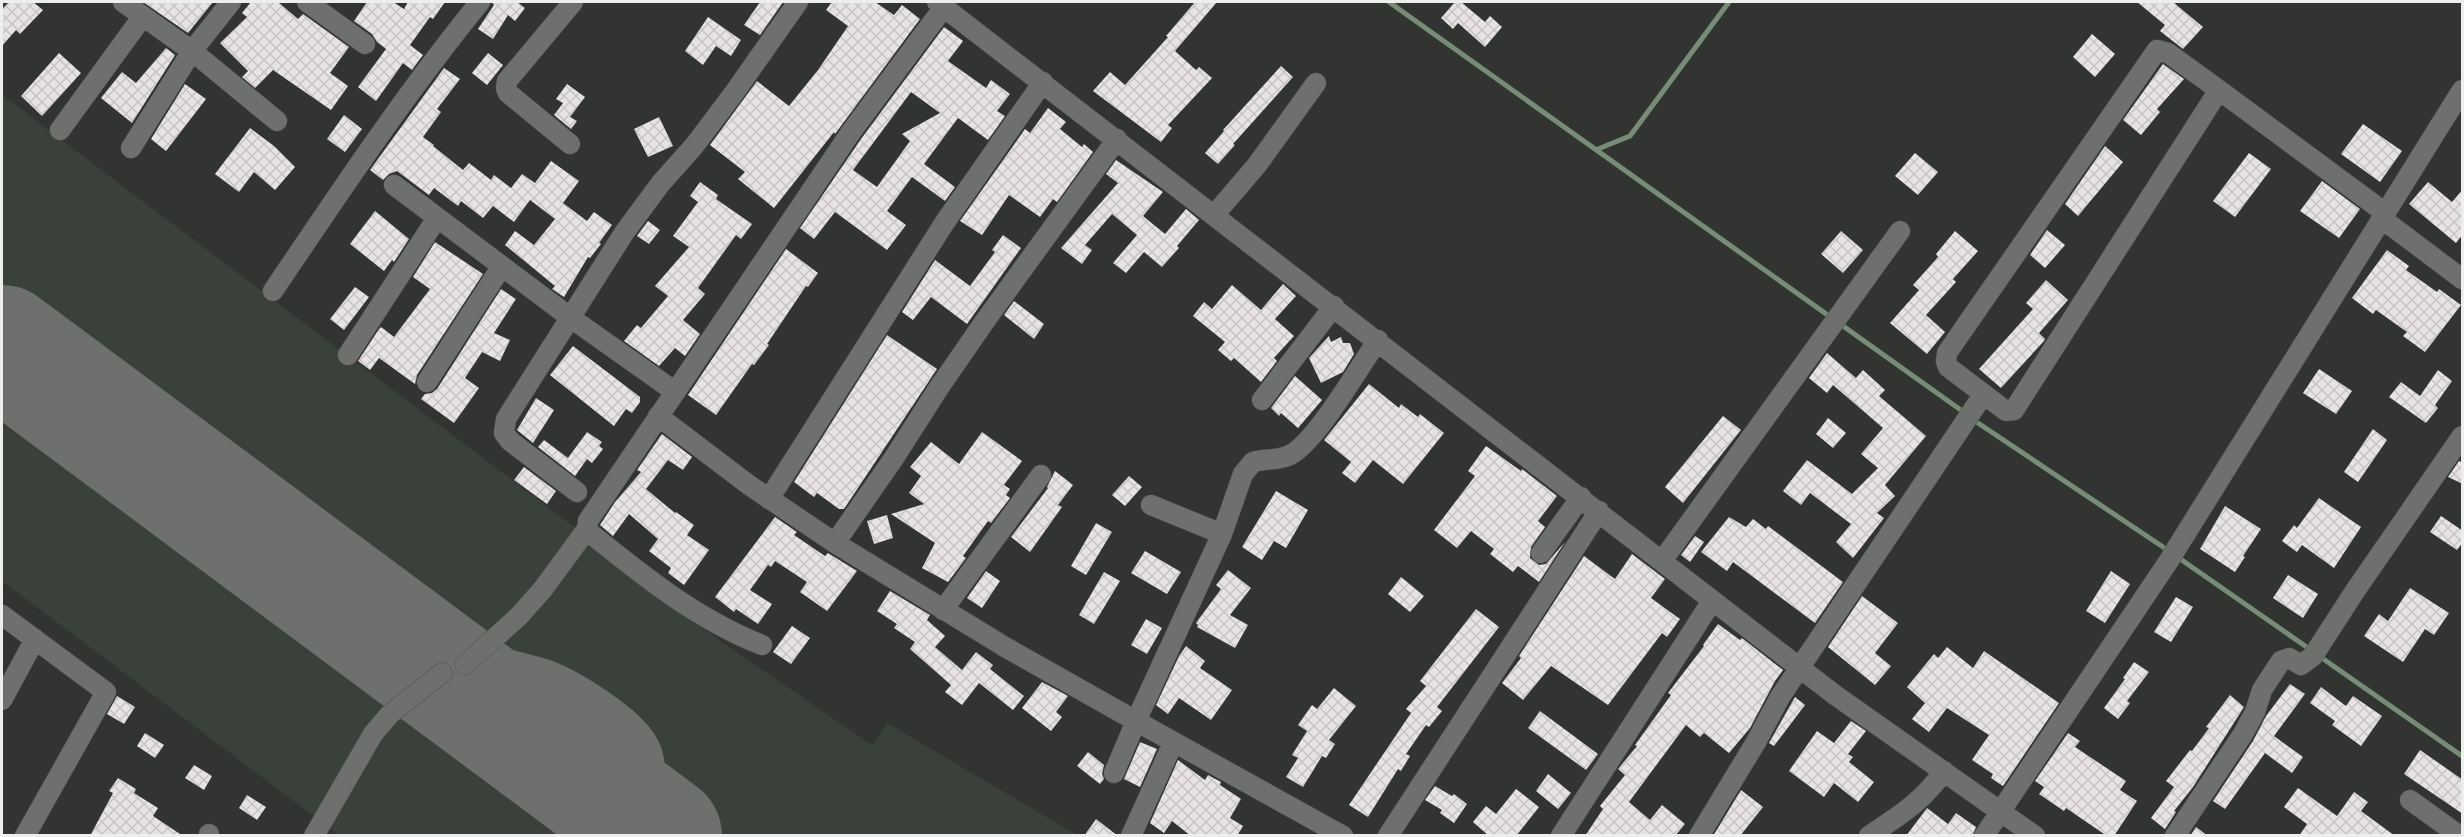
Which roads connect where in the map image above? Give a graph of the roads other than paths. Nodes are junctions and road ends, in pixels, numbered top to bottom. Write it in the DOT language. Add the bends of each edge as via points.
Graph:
graph roads {
  1 [pos="123,2"];
  2 [pos="231,2"];
  3 [pos="307,2"];
  4 [pos="480,2"];
  5 [pos="573,2"];
  6 [pos="798,2"];
  7 [pos="950,6"];
  8 [pos="143,16"];
  9 [pos="365,44"];
  10 [pos="192,51"];
  11 [pos="1043,82"];
  12 [pos="1316,83"];
  13 [pos="2219,90"];
  14 [pos="2463,90"];
  15 [pos="277,121"];
  16 [pos="60,130"];
  17 [pos="1117,139"];
  18 [pos="570,144"];
  19 [pos="131,148"];
  20 [pos="394,185"];
  21 [pos="1215,214"];
  22 [pos="437,218"];
  23 [pos="2386,220"];
  24 [pos="1900,231"];
  25 [pos="502,266"];
  26 [pos="2463,279"];
  27 [pos="273,291"];
  28 [pos="1334,306"];
  29 [pos="571,318"];
  30 [pos="1378,340"];
  31 [pos="348,355"];
  32 [pos="427,382"];
  33 [pos="675,392"];
  34 [pos="1262,400"];
  35 [pos="1974,409"];
  36 [pos="658,416"];
  37 [pos="2463,436"];
  38 [pos="1041,476"];
  39 [pos="578,492"];
  40 [pos="1581,497"];
  41 [pos="769,499"];
  42 [pos="1151,505"];
  43 [pos="1599,511"];
  44 [pos="587,529"];
  45 [pos="1222,534"];
  46 [pos="834,543"];
  47 [pos="1541,553"];
  48 [pos="1662,561"];
  49 [pos="1713,601"];
  50 [pos="943,610"];
  51 [pos="2,615"];
  52 [pos="35,639"];
  53 [pos="762,645"];
  54 [pos="465,665"];
  55 [pos="1801,668"];
  56 [pos="442,673"];
  57 [pos="2,700"];
  58 [pos="1136,721"];
  59 [pos="1173,743"];
  60 [pos="1944,771"];
  61 [pos="1114,773"];
  62 [pos="2410,800"];
  63 [pos="2001,812"];
  64 [pos="25,836"];
  65 [pos="314,836"];
  66 [pos="1131,836"];
  67 [pos="1343,836"];
  68 [pos="1388,836"];
  69 [pos="1561,836"];
  70 [pos="1699,836"];
  71 [pos="1869,836"];
  72 [pos="1984,836"];
  73 [pos="2035,836"];
  74 [pos="2175,836"];
  75 [pos="2460,836"];
  1 -- 8 [label="street"];
  2 -- 10 [label="street"];
  3 -- 9 [label="street"];
  4 -- 27 [label="street" via="366,153"];
  5 -- 18 [label="street" via="507,81 506,88"];
  6 -- 29 [label="street" via="734,93 624,233"];
  7 -- 11 [label="street"];
  7 -- 33 [label="street" via="851,132"];
  8 -- 10 [label="street"];
  8 -- 16 [label="street"];
  10 -- 15 [label="street"];
  10 -- 19 [label="street"];
  11 -- 17 [label="street"];
  11 -- 41 [label="street" via="945,222"];
  12 -- 21 [label="street" via="1257,165"];
  13 -- 23 [label="street"];
  13 -- 35 [label="street" via="2014,410"];
  13 -- 35 [label="street" via="2164,51 2155,51 1947,353 1948,367"];
  14 -- 23 [label="street"];
  17 -- 21 [label="street"];
  17 -- 46 [label="street" via="985,321"];
  20 -- 22 [label="street"];
  21 -- 28 [label="street"];
  22 -- 25 [label="street"];
  22 -- 31 [label="street"];
  23 -- 26 [label="street"];
  23 -- 63 [label="street" via="2168,562"];
  24 -- 48 [label="street"];
  25 -- 29 [label="street"];
  25 -- 32 [label="street"];
  28 -- 30 [label="street"];
  28 -- 34 [label="street"];
  29 -- 33 [label="street"];
  29 -- 39 [label="street" via="506,419 504,433"];
  30 -- 40 [label="street"];
  30 -- 45 [label="street" via="1299,449 1248,467"];
  33 -- 36 [label="street"];
  35 -- 55 [label="street"];
  36 -- 41 [label="street"];
  36 -- 44 [label="street" via="588,521"];
  37 -- 74 [label="street" via="2315,652 2301,665 2289,658 2281,661 2262,690 2243,734"];
  38 -- 50 [label="street"];
  40 -- 43 [label="street"];
  40 -- 47 [label="street"];
  41 -- 46 [label="street"];
  42 -- 45 [label="street"];
  43 -- 48 [label="street"];
  43 -- 68 [label="street"];
  44 -- 53 [label="street" via="691,609"];
  44 -- 54 [label="street" via="519,616"];
  45 -- 58 [label="street"];
  46 -- 50 [label="street"];
  48 -- 49 [label="street"];
  49 -- 55 [label="street"];
  49 -- 69 [label="street"];
  50 -- 58 [label="street"];
  51 -- 52 [label="street"];
  52 -- 57 [label="street"];
  52 -- 64 [label="street" via="106,692"];
  55 -- 60 [label="street"];
  55 -- 70 [label="street"];
  56 -- 65 [label="street" via="390,714 373,734"];
  58 -- 59 [label="street"];
  58 -- 61 [label="street"];
  59 -- 66 [label="street"];
  59 -- 67 [label="street"];
  60 -- 63 [label="street"];
  60 -- 71 [label="street" via="1922,798"];
  62 -- 75 [label="street"];
  63 -- 72 [label="street"];
  63 -- 73 [label="street"];
}
